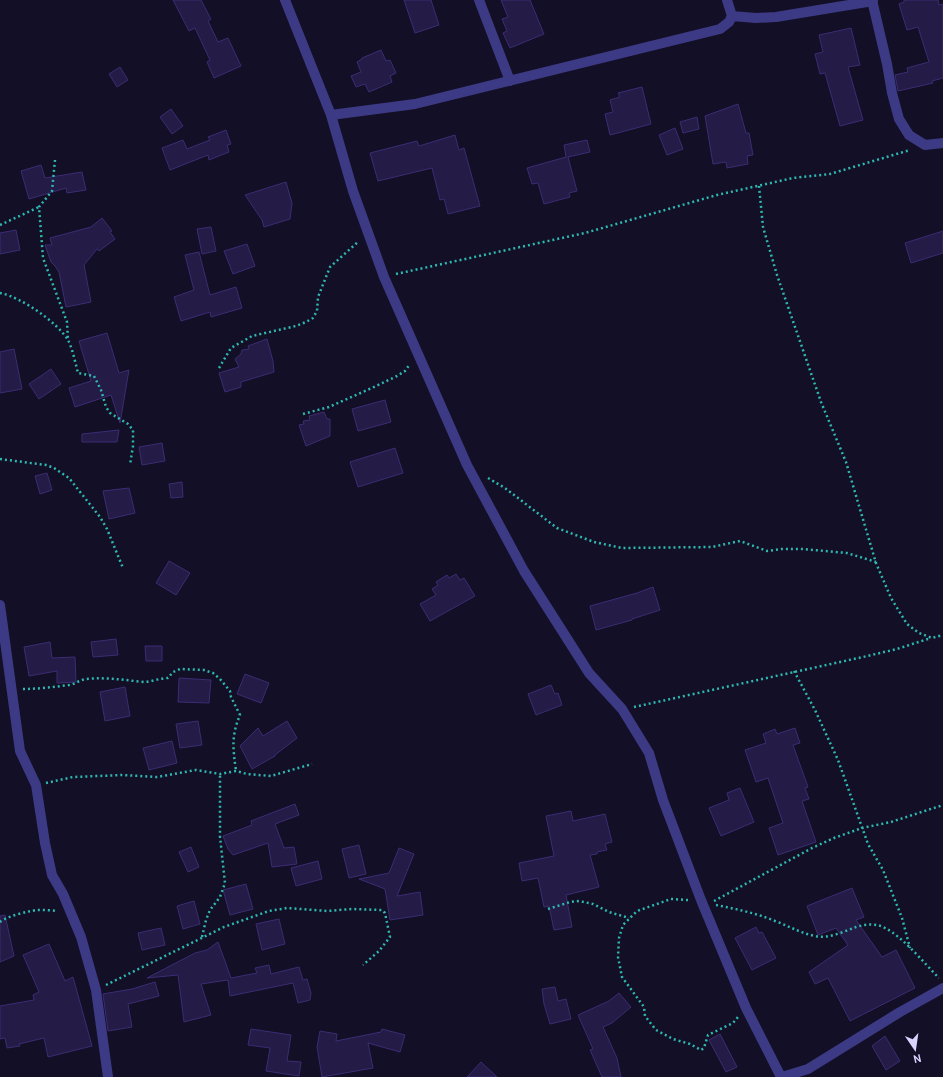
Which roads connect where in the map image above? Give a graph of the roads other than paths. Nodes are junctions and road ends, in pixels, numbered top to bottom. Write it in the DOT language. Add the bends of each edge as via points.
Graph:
graph roads {
  1 [pos="285,0"];
  2 [pos="479,0"];
  3 [pos="727,0"];
  4 [pos="873,0"];
  5 [pos="732,16"];
  6 [pos="510,81"];
  7 [pos="331,115"];
  8 [pos="943,143"];
  9 [pos="0,605"];
  10 [pos="943,988"];
  11 [pos="108,1077"];
  12 [pos="782,1077"];
  1 -- 7 [label="street"];
  2 -- 6 [label="street"];
  3 -- 5 [label="street"];
  4 -- 5 [label="street" via="776,17"];
  4 -- 8 [label="street" via="899,119 909,134 925,145"];
  5 -- 6 [label="street" via="720,29"];
  6 -- 7 [label="street" via="414,104"];
  7 -- 12 [label="street" via="353,191 384,276 467,465 524,571 589,673 622,709 649,753 663,800 701,900 746,1008"];
  9 -- 11 [label="street" via="20,751 36,785 44,843 52,875 81,937 96,990"];
  10 -- 12 [label="street" via="808,1069"];
}
